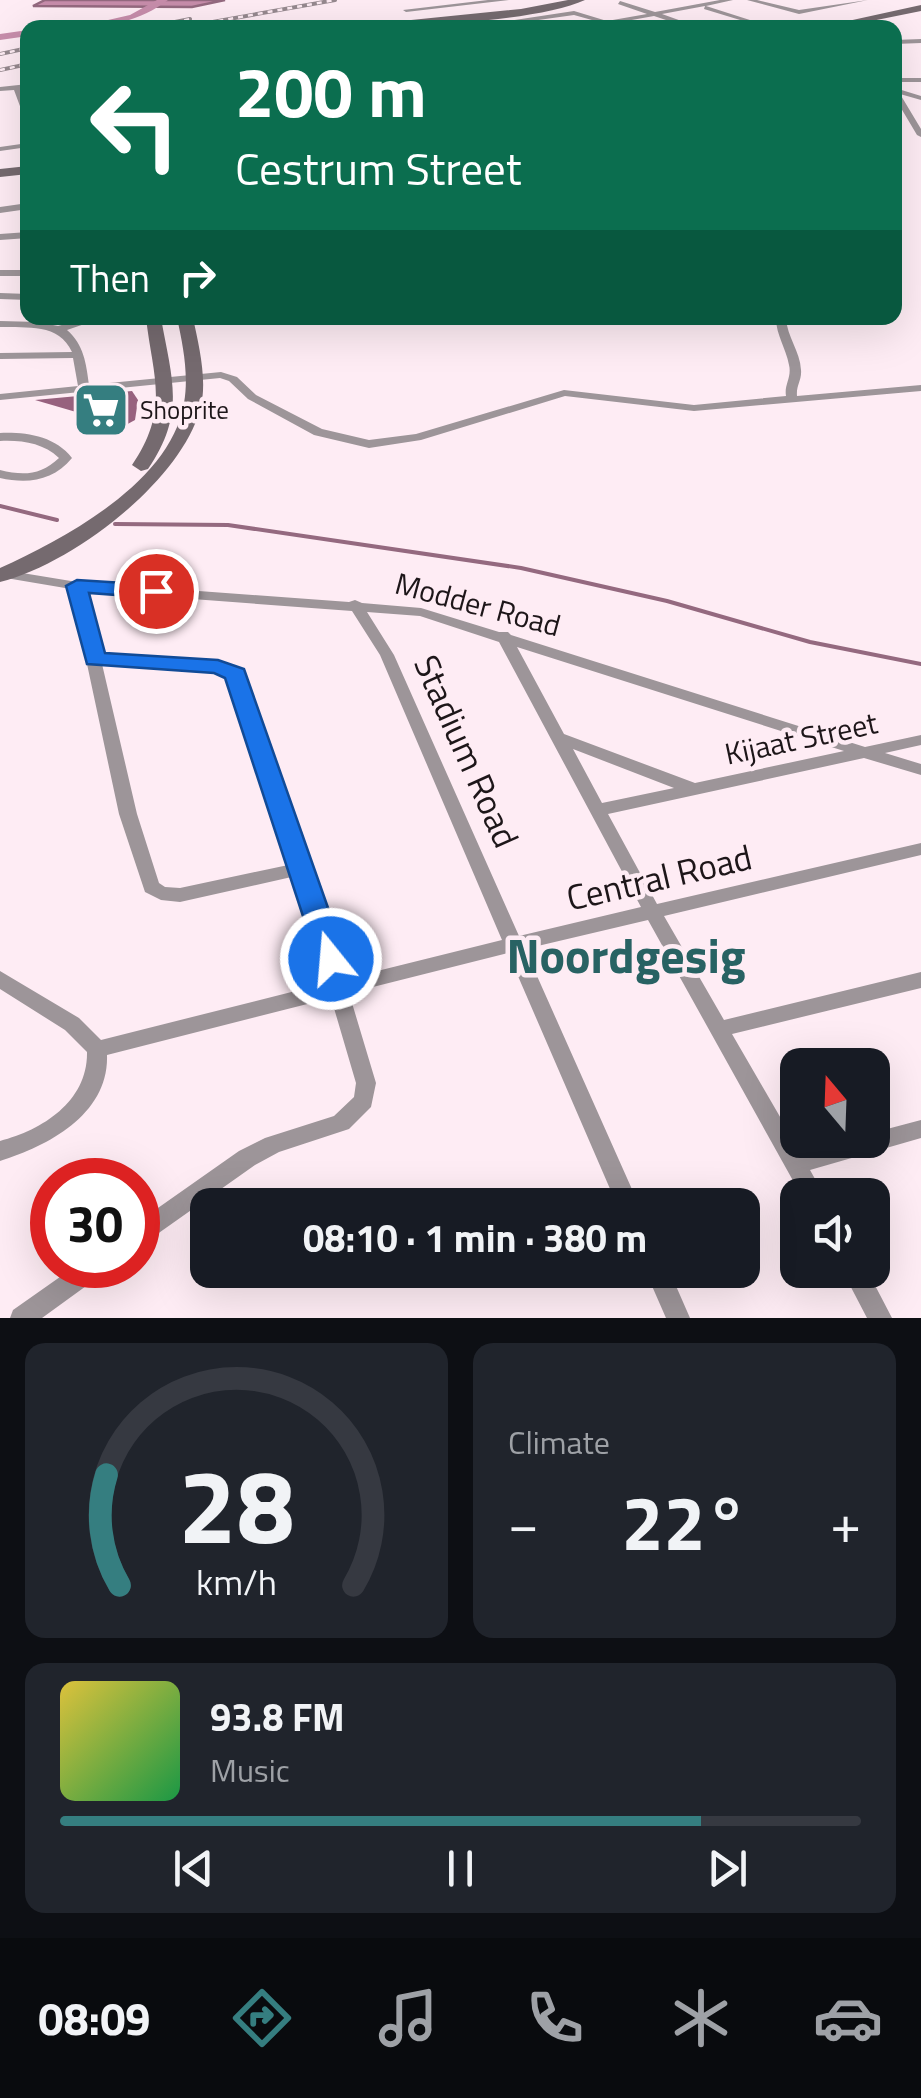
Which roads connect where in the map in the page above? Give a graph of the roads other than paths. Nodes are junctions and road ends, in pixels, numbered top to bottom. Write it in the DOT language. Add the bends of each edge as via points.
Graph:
graph roads {
  1 [pos="506,0"];
  2 [pos="581,0"];
  3 [pos="594,0"];
  4 [pos="626,0"];
  5 [pos="679,0"];
  6 [pos="730,0"];
  7 [pos="750,0"];
  8 [pos="820,0"];
  9 [pos="865,0"];
  10 [pos="491,2"];
  11 [pos="839,5"];
  12 [pos="699,6"];
  13 [pos="406,10"];
  14 [pos="921,10"];
  15 [pos="498,12"];
  16 [pos="654,14"];
  17 [pos="523,16"];
  18 [pos="400,20"];
  19 [pos="461,20"];
  20 [pos="504,20"];
  21 [pos="531,20"];
  22 [pos="601,20"];
  23 [pos="620,20"];
  24 [pos="673,20"];
  25 [pos="747,20"];
  26 [pos="865,20"];
  27 [pos="872,20"];
  28 [pos="20,87"];
  29 [pos="17,88"];
  30 [pos="0,90"];
  31 [pos="20,93"];
  32 [pos="902,103"];
  33 [pos="921,106"];
  34 [pos="910,116"];
  35 [pos="921,135"];
  36 [pos="0,324"];
  37 [pos="73,325"];
  38 [pos="153,325"];
  39 [pos="187,325"];
  40 [pos="781,325"];
  41 [pos="60,329"];
  42 [pos="80,355"];
  43 [pos="0,356"];
  44 [pos="192,377"];
  45 [pos="165,379"];
  46 [pos="84,386"];
  47 [pos="921,388"];
  48 [pos="0,396"];
  49 [pos="792,401"];
  50 [pos="0,437"];
  51 [pos="0,474"];
  52 [pos="80,525"];
  53 [pos="1,570"];
  54 [pos="77,586"];
  55 [pos="355,604"];
  56 [pos="503,636"];
  57 [pos="95,660"];
  58 [pos="557,737"];
  59 [pos="921,740"];
  60 [pos="864,752"];
  61 [pos="921,770"];
  62 [pos="694,789"];
  63 [pos="598,810"];
  64 [pos="921,849"];
  65 [pos="303,868"];
  66 [pos="652,911"];
  67 [pos="514,944"];
  68 [pos="0,979"];
  69 [pos="921,980"];
  70 [pos="340,989"];
  71 [pos="720,1029"];
  72 [pos="96,1049"];
  73 [pos="921,1129"];
  74 [pos="0,1152"];
  75 [pos="796,1164"];
  76 [pos="804,1178"];
  77 [pos="621,1188"];
  78 [pos="160,1219"];
  79 [pos="64,1288"];
  80 [pos="665,1288"];
  81 [pos="864,1288"];
  82 [pos="22,1318"];
  83 [pos="678,1318"];
  84 [pos="880,1318"];
  1 -- 10 [label="street"];
  2 -- 17 [label="main road"];
  3 -- 19 [label="main road"];
  4 -- 16 [label="street" via="620,3"];
  5 -- 12 [label="street"];
  6 -- 12 [label="street"];
  7 -- 11 [label="street" via="797,12"];
  8 -- 11 [label="street"];
  9 -- 11 [label="street"];
  10 -- 13 [label="street"];
  10 -- 15 [label="street"];
  12 -- 16 [label="street"];
  12 -- 25 [label="street"];
  14 -- 26 [label="main road"];
  14 -- 27 [label="main road"];
  15 -- 17 [label="main road"];
  15 -- 18 [label="main road"];
  16 -- 23 [label="street"];
  16 -- 24 [label="street"];
  17 -- 20 [label="street"];
  17 -- 21 [label="street"];
  17 -- 22 [label="street" via="576,13"];
  28 -- 29 [label="street"];
  29 -- 30 [label="street"];
  29 -- 31 [label="street"];
  32 -- 34 [label="street"];
  33 -- 34 [label="street"];
  34 -- 35 [label="street"];
  36 -- 41 [label="street"];
  37 -- 41 [label="street"];
  38 -- 45 [label="main road"];
  39 -- 44 [label="main road"];
  40 -- 49 [label="street" via="798,368"];
  41 -- 42 [label="street"];
  42 -- 43 [label="street"];
  42 -- 46 [label="street"];
  44 -- 45 [label="street"];
  44 -- 49 [label="street" via="233,379 252,397 318,432 368,444 417,437 564,393 674,408"];
  44 -- 52 [label="main road" via="193,406 182,434 150,478 120,506"];
  45 -- 46 [label="street"];
  45 -- 52 [label="main road" via="168,409 160,437 129,479"];
  46 -- 48 [label="street"];
  47 -- 49 [label="street"];
  50 -- 51 [label="street" via="35,441 66,458 31,478"];
  52 -- 53 [label="main road"];
  53 -- 54 [label="street, Modder Road"];
  54 -- 55 [label="street, Modder Road"];
  54 -- 57 [label="street"];
  55 -- 56 [label="street, Modder Road" via="421,612"];
  55 -- 67 [label="street, Stadium Road" via="387,654"];
  56 -- 58 [label="street"];
  56 -- 60 [label="street, Modder Road"];
  57 -- 65 [label="street" via="218,667 238,678"];
  57 -- 65 [label="street" via="128,814 151,886 180,896"];
  58 -- 62 [label="street, Kijaat Street"];
  58 -- 63 [label="street"];
  59 -- 60 [label="street, Kijaat Street"];
  60 -- 61 [label="street, Modder Road"];
  60 -- 62 [label="street, Kijaat Street"];
  62 -- 63 [label="street, Kijaat Street"];
  63 -- 66 [label="street"];
  64 -- 66 [label="street, Central Road"];
  65 -- 70 [label="street"];
  66 -- 67 [label="street, Central Road"];
  66 -- 71 [label="street"];
  67 -- 70 [label="street, Central Road"];
  67 -- 77 [label="street, Stadium Road"];
  68 -- 72 [label="street" via="72,1024"];
  69 -- 71 [label="street"];
  70 -- 72 [label="street, Central Road"];
  70 -- 78 [label="street" via="366,1083 357,1111 247,1158"];
  71 -- 75 [label="street"];
  72 -- 74 [label="street" via="99,1074 74,1110 44,1134"];
  73 -- 75 [label="street"];
  75 -- 76 [label="street"];
  79 -- 82 [label="street"];
  80 -- 83 [label="street"];
  81 -- 84 [label="street"];
}
